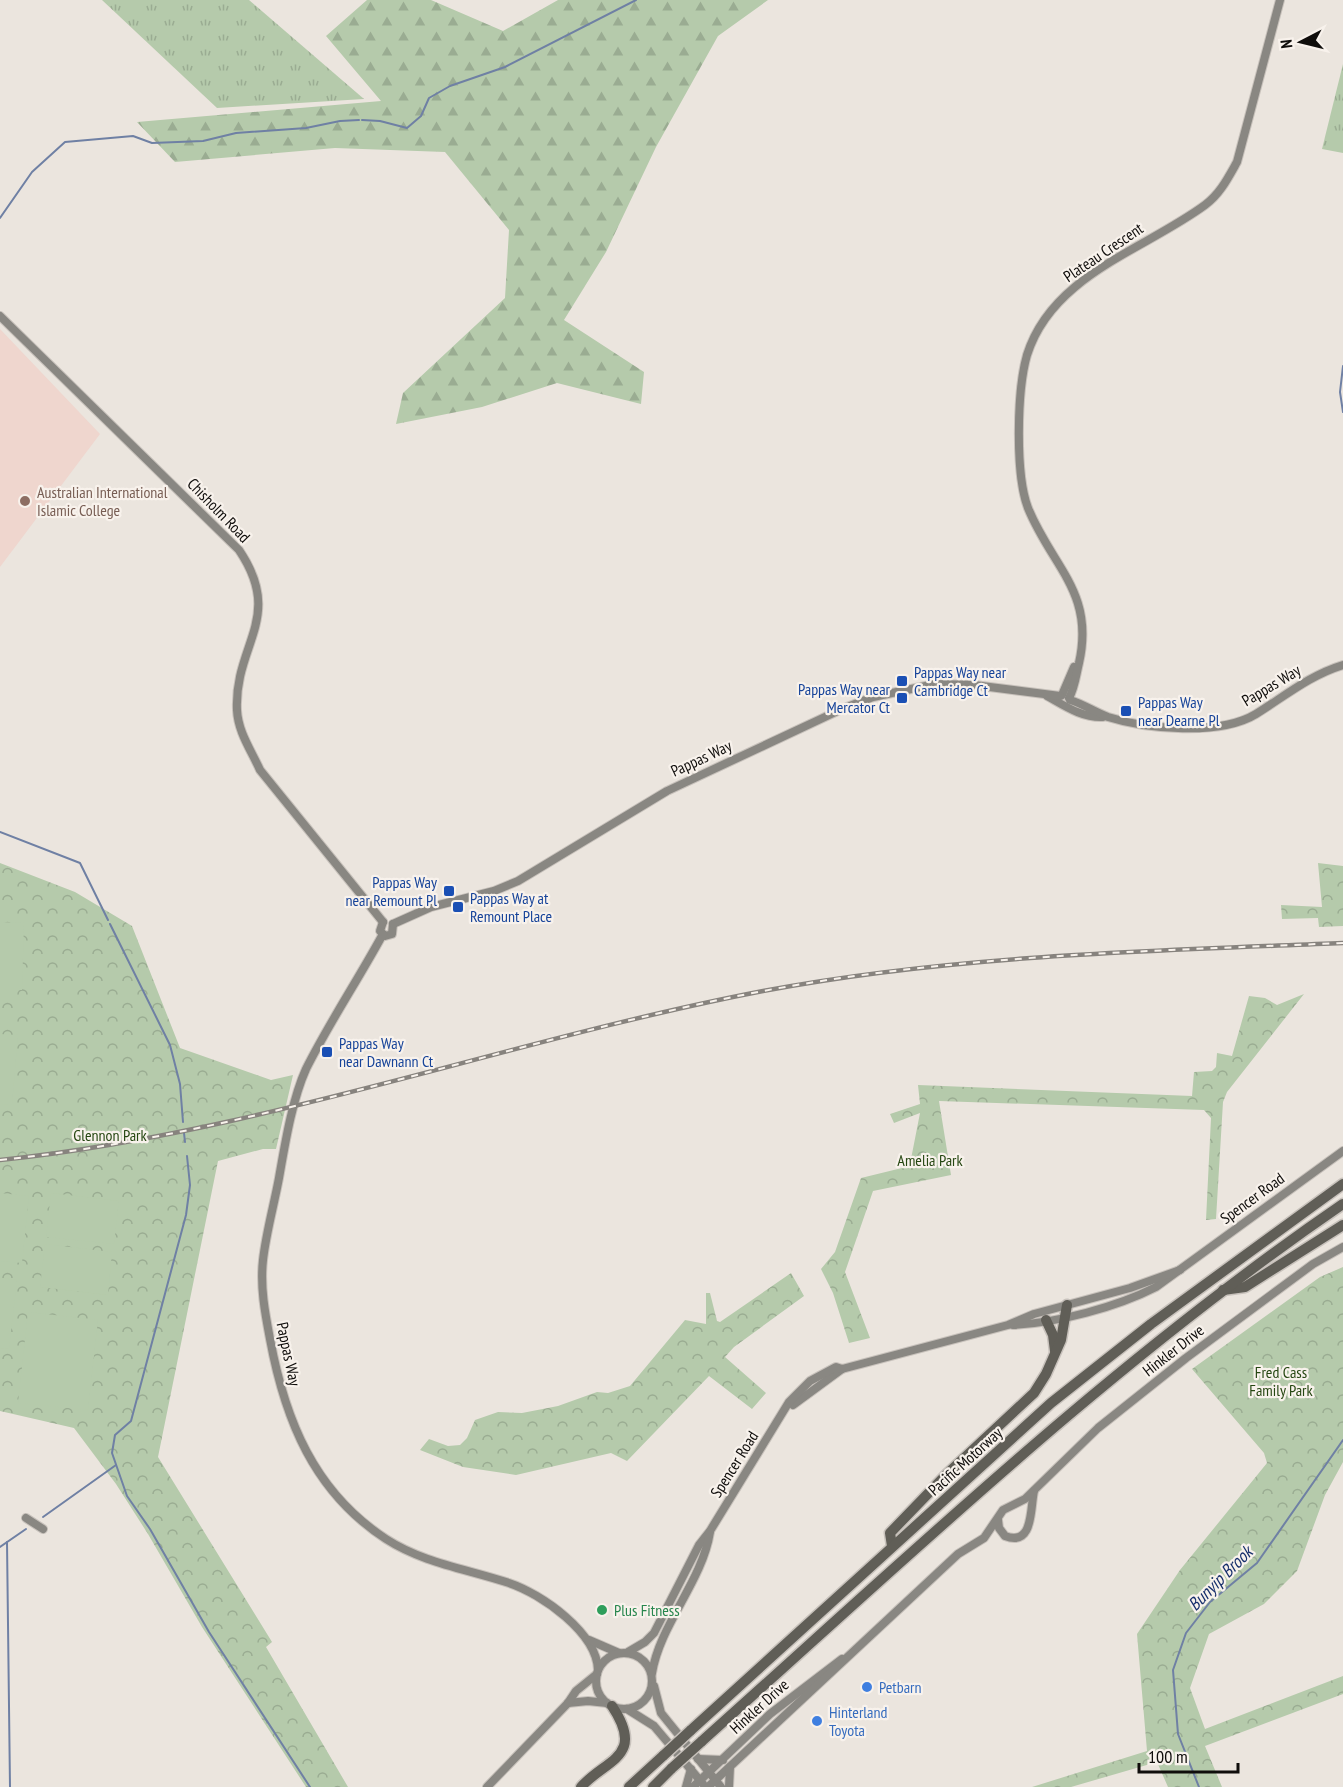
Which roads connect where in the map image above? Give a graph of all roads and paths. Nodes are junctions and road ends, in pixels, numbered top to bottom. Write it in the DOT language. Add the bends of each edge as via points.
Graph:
graph roads {
  1 [pos="1280,0"];
  2 [pos="0,316"];
  3 [pos="1343,665"];
  4 [pos="1064,700"];
  5 [pos="383,922"];
  6 [pos="393,924"];
  7 [pos="383,934"];
  8 [pos="1343,1150"];
  9 [pos="1343,1184"];
  10 [pos="1343,1204"];
  11 [pos="1343,1225"];
  12 [pos="1343,1247"];
  13 [pos="1222,1290"];
  14 [pos="1066,1311"];
  15 [pos="1046,1320"];
  16 [pos="1008,1325"];
  17 [pos="1055,1351"];
  18 [pos="1034,1491"];
  19 [pos="1016,1506"];
  20 [pos="1029,1516"];
  21 [pos="26,1518"];
  22 [pos="998,1520"];
  23 [pos="43,1529"];
  24 [pos="710,1531"];
  25 [pos="1005,1536"];
  26 [pos="984,1538"];
  27 [pos="892,1546"];
  28 [pos="682,1579"];
  29 [pos="691,1583"];
  30 [pos="588,1640"];
  31 [pos="623,1652"];
  32 [pos="850,1654"];
  33 [pos="597,1672"];
  34 [pos="652,1677"];
  35 [pos="568,1703"];
  36 [pos="610,1705"];
  37 [pos="627,1709"];
  38 [pos="698,1760"];
  39 [pos="723,1760"];
  40 [pos="730,1767"];
  41 [pos="691,1769"];
  42 [pos="709,1773"];
  43 [pos="718,1784"];
  44 [pos="705,1785"];
  45 [pos="487,1787"];
  46 [pos="581,1787"];
  47 [pos="629,1787"];
  48 [pos="652,1787"];
  49 [pos="686,1787"];
  50 [pos="693,1787"];
  51 [pos="729,1787"];
  1 -- 4 [label="street, Plateau Crescent" via="1237,162 1224,186 1206,205 1082,282 1042,324 1028,352 1021,379 1021,477 1028,507 1080,606 1083,632 1081,653"];
  2 -- 5 [label="street, Chisholm Road" via="239,550 250,567 258,589 259,611 237,697 245,742 260,770"];
  3 -- 4 [label="street, Pappas Way" via="1281,695 1254,715 1193,729 1091,717"];
  4 -- 6 [label="street, Pappas Way" via="1041,693 935,684 862,701 667,791 518,881 431,907"];
  5 -- 6 [label="street"];
  5 -- 7 [label="street"];
  6 -- 7 [label="street" via="392,934"];
  7 -- 30 [label="street, Pappas Way" via="306,1070 287,1137 263,1260 263,1297 283,1397 296,1436 312,1463 353,1515 387,1540 420,1557 511,1584 530,1594 563,1616"];
  8 -- 14 [label="street, Spencer Road" via="1180,1270 1130,1300 1097,1310"];
  9 -- 27 [label="highway, Pacific Motorway" via="1255,1246 1051,1403"];
  10 -- 13 [label="highway"];
  11 -- 13 [label="highway" via="1245,1287"];
  12 -- 18 [label="street, Hinkler Drive" via="1313,1264 1186,1358 1098,1428"];
  13 -- 48 [label="highway, bridge" via="1085,1401"];
  14 -- 15 [label="street, Spencer Road"];
  14 -- 16 [label="street, Spencer Road" via="1029,1316"];
  14 -- 17 [label="highway"];
  15 -- 16 [label="street, Spencer Road"];
  15 -- 17 [label="highway"];
  16 -- 24 [label="street, Spencer Road" via="842,1369 805,1390 783,1413"];
  17 -- 27 [label="highway" via="1046,1374 1027,1401 911,1510 890,1533"];
  18 -- 19 [label="street, Hinkler Drive"];
  18 -- 20 [label="street, Hinkler Drive"];
  19 -- 20 [label="street"];
  19 -- 22 [label="street, Hinkler Drive" via="1003,1510"];
  20 -- 25 [label="street, Hinkler Drive" via="1030,1526 1024,1535"];
  21 -- 23 [label="street"];
  22 -- 25 [label="street"];
  22 -- 26 [label="street, Hinkler Drive"];
  24 -- 28 [label="street, Spencer Road"];
  24 -- 29 [label="street, Spencer Road"];
  25 -- 26 [label="street, Hinkler Drive"];
  26 -- 32 [label="street, Hinkler Drive" via="958,1554"];
  27 -- 47 [label="highway, Pacific Motorway, bridge"];
  28 -- 29 [label="street"];
  28 -- 31 [label="street, Spencer Road" via="651,1638"];
  29 -- 34 [label="street, Spencer Road" via="656,1650"];
  30 -- 31 [label="street, Pappas Way"];
  30 -- 33 [label="street, Pappas Way" via="598,1659"];
  31 -- 33 [label="street" via="610,1656"];
  31 -- 34 [label="street" via="643,1659"];
  32 -- 39 [label="street, Hinkler Drive" via="770,1714"];
  32 -- 40 [label="street, Hinkler Drive"];
  33 -- 35 [label="street"];
  33 -- 36 [label="street" via="598,1690"];
  34 -- 37 [label="street" via="643,1703"];
  34 -- 38 [label="street" via="661,1713"];
  35 -- 36 [label="street"];
  35 -- 45 [label="street"];
  36 -- 37 [label="street"];
  36 -- 46 [label="highway" via="624,1731 621,1754"];
  37 -- 41 [label="street" via="654,1726"];
  38 -- 39 [label="street"];
  38 -- 42 [label="street"];
  39 -- 42 [label="street, Hinkler Drive"];
  40 -- 43 [label="street, Hinkler Drive"];
  40 -- 51 [label="street"];
  41 -- 44 [label="street"];
  41 -- 49 [label="street"];
  42 -- 43 [label="street"];
  42 -- 44 [label="street, Hinkler Drive"];
  43 -- 44 [label="street, Hinkler Drive"];
  44 -- 50 [label="street, Hinkler Drive"];
}
